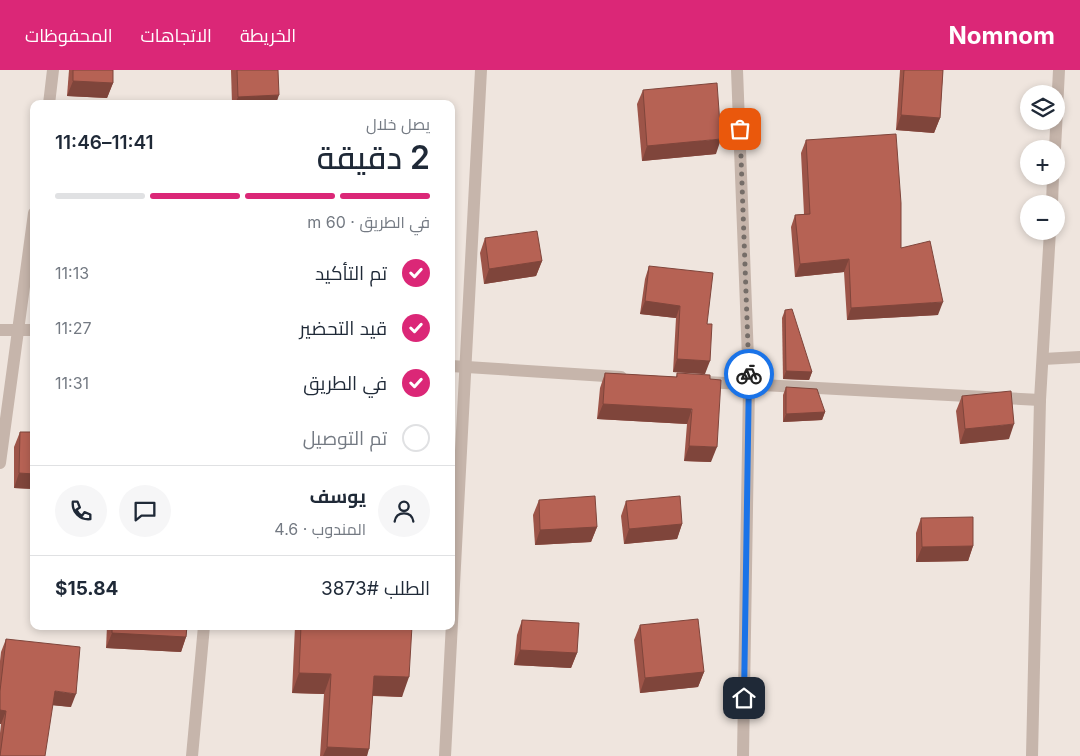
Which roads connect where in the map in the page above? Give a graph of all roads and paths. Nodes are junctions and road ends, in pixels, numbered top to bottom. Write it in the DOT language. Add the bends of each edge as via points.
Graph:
graph roads {
  1 [pos="53,70"];
  2 [pos="481,70"];
  3 [pos="738,70"];
  4 [pos="1059,70"];
  5 [pos="49,100"];
  6 [pos="1055,140"];
  7 [pos="1050,240"];
  8 [pos="30,242"];
  9 [pos="18,329"];
  10 [pos="0,330"];
  11 [pos="30,330"];
  12 [pos="1080,357"];
  13 [pos="1043,359"];
  14 [pos="455,367"];
  15 [pos="466,368"];
  16 [pos="632,378"];
  17 [pos="691,382"];
  18 [pos="749,385"];
  19 [pos="1040,400"];
  20 [pos="0,462"];
  21 [pos="455,571"];
  22 [pos="204,630"];
  23 [pos="452,630"];
  24 [pos="192,756"];
  25 [pos="445,756"];
  26 [pos="743,756"];
  27 [pos="1032,756"];
  1 -- 5 [label="street"];
  2 -- 15 [label="street"];
  3 -- 18 [label="street"];
  4 -- 6 [label="street"];
  7 -- 13 [label="street"];
  8 -- 9 [label="street"];
  9 -- 10 [label="street"];
  9 -- 11 [label="street"];
  9 -- 20 [label="street"];
  12 -- 13 [label="street"];
  13 -- 19 [label="street"];
  14 -- 15 [label="street"];
  15 -- 16 [label="street"];
  15 -- 21 [label="street"];
  17 -- 18 [label="street"];
  18 -- 19 [label="street"];
  18 -- 26 [label="street"];
  19 -- 27 [label="street"];
  22 -- 24 [label="street"];
  23 -- 25 [label="street"];
}
